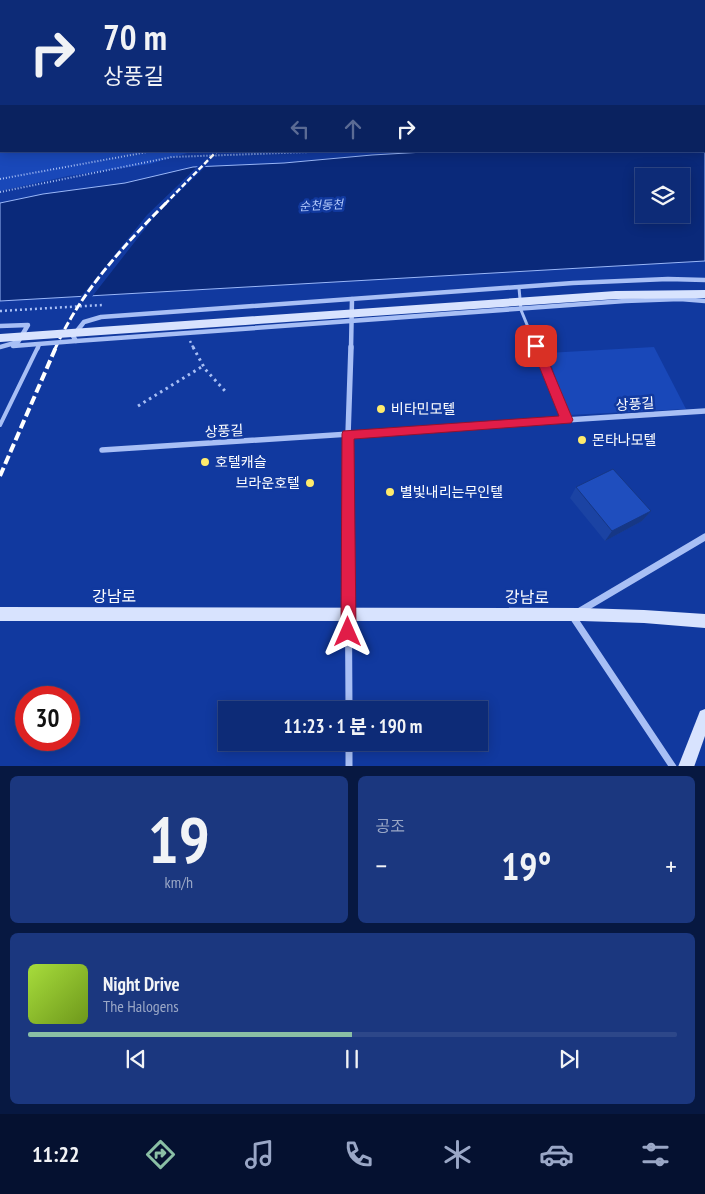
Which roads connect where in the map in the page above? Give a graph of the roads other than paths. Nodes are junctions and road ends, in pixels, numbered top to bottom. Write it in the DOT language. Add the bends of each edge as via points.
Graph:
graph roads {
  1 [pos="705,280"];
  2 [pos="519,288"];
  3 [pos="705,290"];
  4 [pos="705,294"];
  5 [pos="352,299"];
  6 [pos="705,301"];
  7 [pos="521,310"];
  8 [pos="352,321"];
  9 [pos="0,326"];
  10 [pos="0,333"];
  11 [pos="0,338"];
  12 [pos="76,342"];
  13 [pos="40,344"];
  14 [pos="13,346"];
  15 [pos="0,347"];
  16 [pos="705,410"];
  17 [pos="567,420"];
  18 [pos="0,425"];
  19 [pos="348,434"];
  20 [pos="102,450"];
  21 [pos="705,538"];
  22 [pos="348,613"];
  23 [pos="0,614"];
  24 [pos="572,615"];
  25 [pos="705,621"];
  26 [pos="348,701"];
  27 [pos="705,716"];
  28 [pos="349,751"];
  29 [pos="349,766"];
  30 [pos="673,766"];
  31 [pos="686,766"];
  1 -- 2 [label="street" via="668,279"];
  2 -- 5 [label="street"];
  2 -- 7 [label="lane"];
  3 -- 10 [label="main road" via="614,291"];
  4 -- 11 [label="main road, bridge" via="616,295"];
  5 -- 8 [label="street"];
  5 -- 12 [label="street" via="89,318 73,336"];
  6 -- 7 [label="street" via="625,301"];
  7 -- 8 [label="street"];
  7 -- 17 [label="lane"];
  8 -- 12 [label="street"];
  8 -- 19 [label="street"];
  9 -- 14 [label="street" via="28,325 20,341"];
  12 -- 13 [label="street, bridge"];
  13 -- 14 [label="street, bridge"];
  13 -- 18 [label="lane"];
  14 -- 15 [label="street"];
  16 -- 17 [label="street, 상풍길"];
  17 -- 19 [label="street, 상풍길"];
  19 -- 20 [label="street, 상풍길"];
  19 -- 22 [label="street"];
  21 -- 24 [label="street"];
  22 -- 23 [label="main road, 강남로"];
  22 -- 24 [label="main road, 강남로"];
  22 -- 26 [label="street"];
  24 -- 25 [label="main road, 강남로"];
  24 -- 30 [label="street"];
  27 -- 31 [label="main road"];
  28 -- 29 [label="street"];
}
